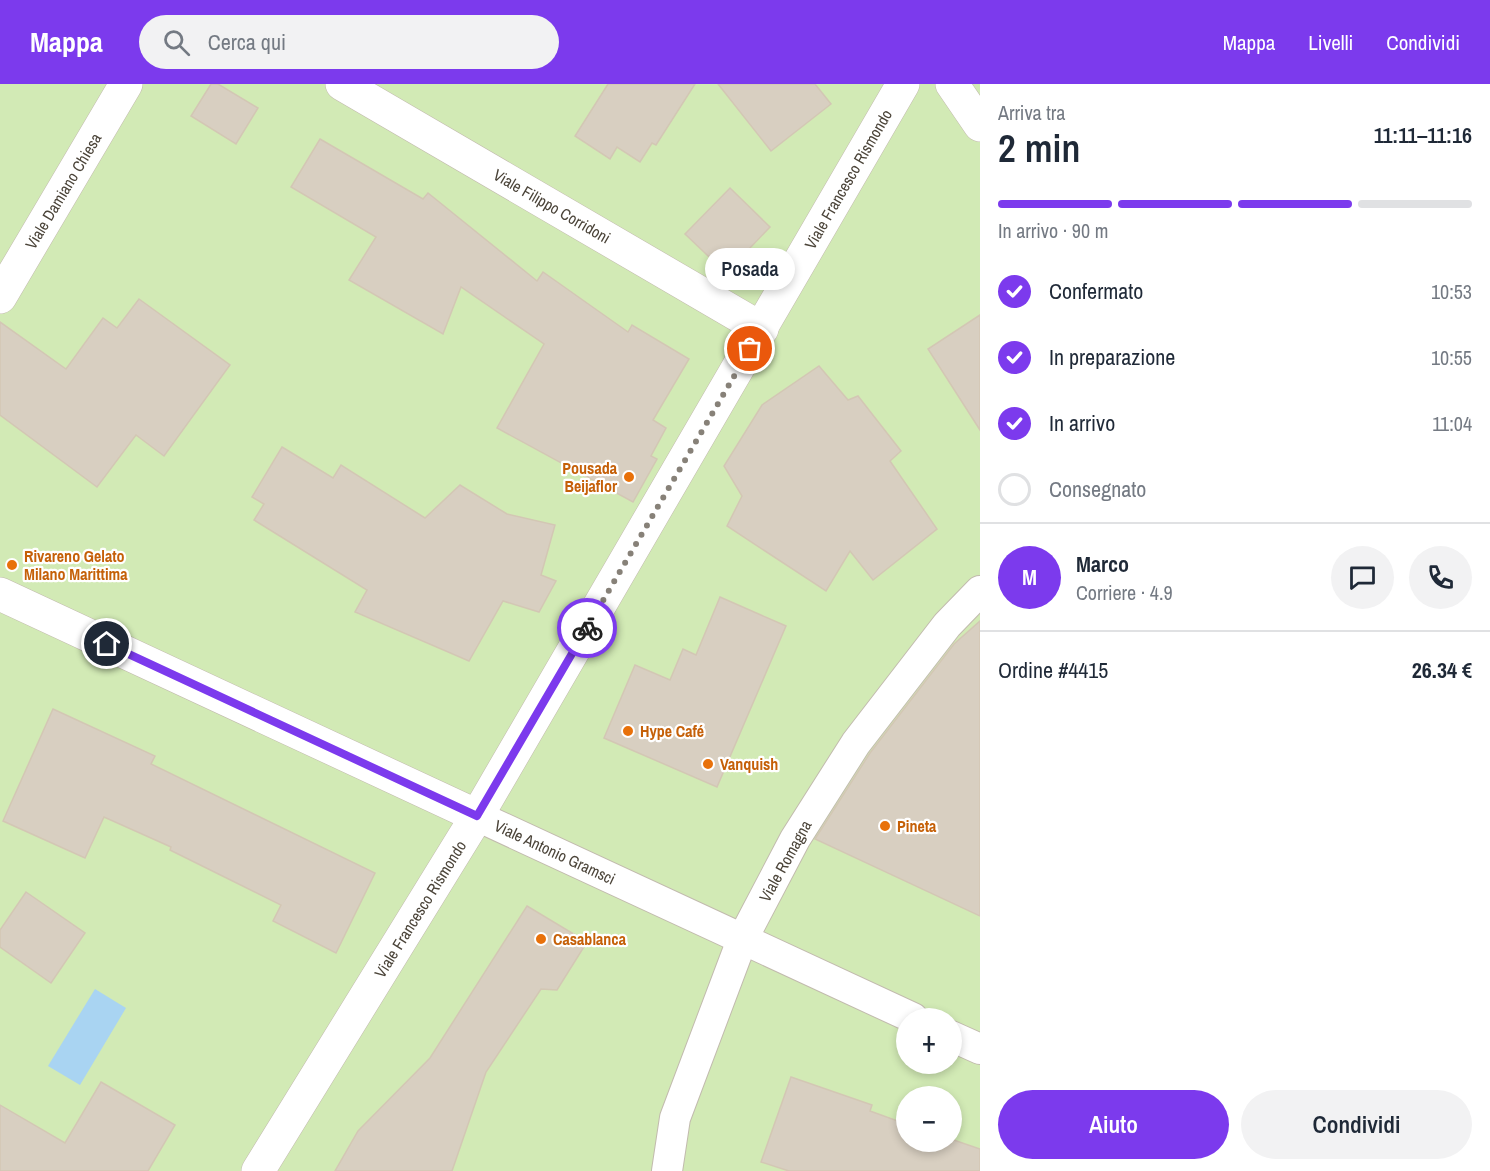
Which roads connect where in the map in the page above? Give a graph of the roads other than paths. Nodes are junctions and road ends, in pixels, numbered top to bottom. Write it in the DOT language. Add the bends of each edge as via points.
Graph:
graph roads {
  1 [pos="126,84"];
  2 [pos="342,84"];
  3 [pos="903,84"];
  4 [pos="952,84"];
  5 [pos="980,125"];
  6 [pos="0,297"];
  7 [pos="762,329"];
  8 [pos="980,591"];
  9 [pos="0,594"];
  10 [pos="477,816"];
  11 [pos="742,940"];
  12 [pos="896,1010"];
  13 [pos="962,1041"];
  14 [pos="980,1049"];
  15 [pos="258,1171"];
  16 [pos="667,1171"];
  1 -- 6 [label="street, Viale Damiano Chiesa"];
  2 -- 7 [label="street, Viale Filippo Corridoni"];
  3 -- 7 [label="street, Viale Francesco Rismondo"];
  4 -- 5 [label="street"];
  7 -- 10 [label="street, Viale Francesco Rismondo"];
  8 -- 11 [label="street, Viale Romagna" via="947,625 856,742 795,839"];
  9 -- 10 [label="street, Viale Antonio Gramsci"];
  10 -- 11 [label="street, Viale Antonio Gramsci"];
  10 -- 15 [label="street, Viale Francesco Rismondo"];
  11 -- 12 [label="street, Viale Antonio Gramsci"];
  11 -- 16 [label="street, Viale Romagna" via="675,1118"];
  13 -- 14 [label="street"];
}
